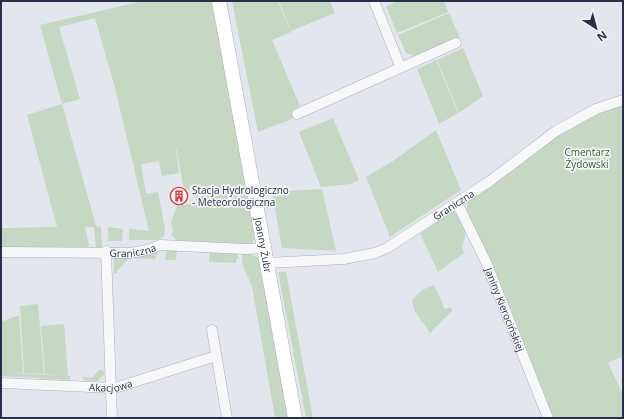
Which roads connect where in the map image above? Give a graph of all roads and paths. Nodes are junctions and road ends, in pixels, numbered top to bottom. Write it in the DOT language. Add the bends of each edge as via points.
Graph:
graph roads {
  1 [pos="219,1"];
  2 [pos="374,1"];
  3 [pos="456,43"];
  4 [pos="400,66"];
  5 [pos="623,100"];
  6 [pos="297,114"];
  7 [pos="457,202"];
  8 [pos="264,248"];
  9 [pos="106,251"];
  10 [pos="1,252"];
  11 [pos="267,263"];
  12 [pos="212,330"];
  13 [pos="216,356"];
  14 [pos="1,383"];
  15 [pos="111,388"];
  16 [pos="112,418"];
  17 [pos="227,418"];
  18 [pos="295,418"];
  19 [pos="548,418"];
  1 -- 8 [label="street, Joanny Żubr"];
  2 -- 4 [label="street"];
  3 -- 4 [label="street"];
  4 -- 6 [label="street"];
  5 -- 7 [label="street, Graniczna" via="596,109 556,131 490,181"];
  7 -- 11 [label="street, Graniczna" via="397,242 375,253 344,259"];
  7 -- 19 [label="street, Janiny Kierocińskiej" via="492,274"];
  8 -- 9 [label="street, Graniczna" via="160,244 139,252"];
  8 -- 11 [label="street, Joanny Żubr"];
  9 -- 10 [label="street, Graniczna"];
  9 -- 15 [label="street"];
  11 -- 18 [label="street, Joanny Żubr"];
  12 -- 13 [label="street"];
  13 -- 15 [label="street, Akacjowa"];
  13 -- 17 [label="street"];
  14 -- 15 [label="street, Akacjowa"];
  15 -- 16 [label="street"];
}
